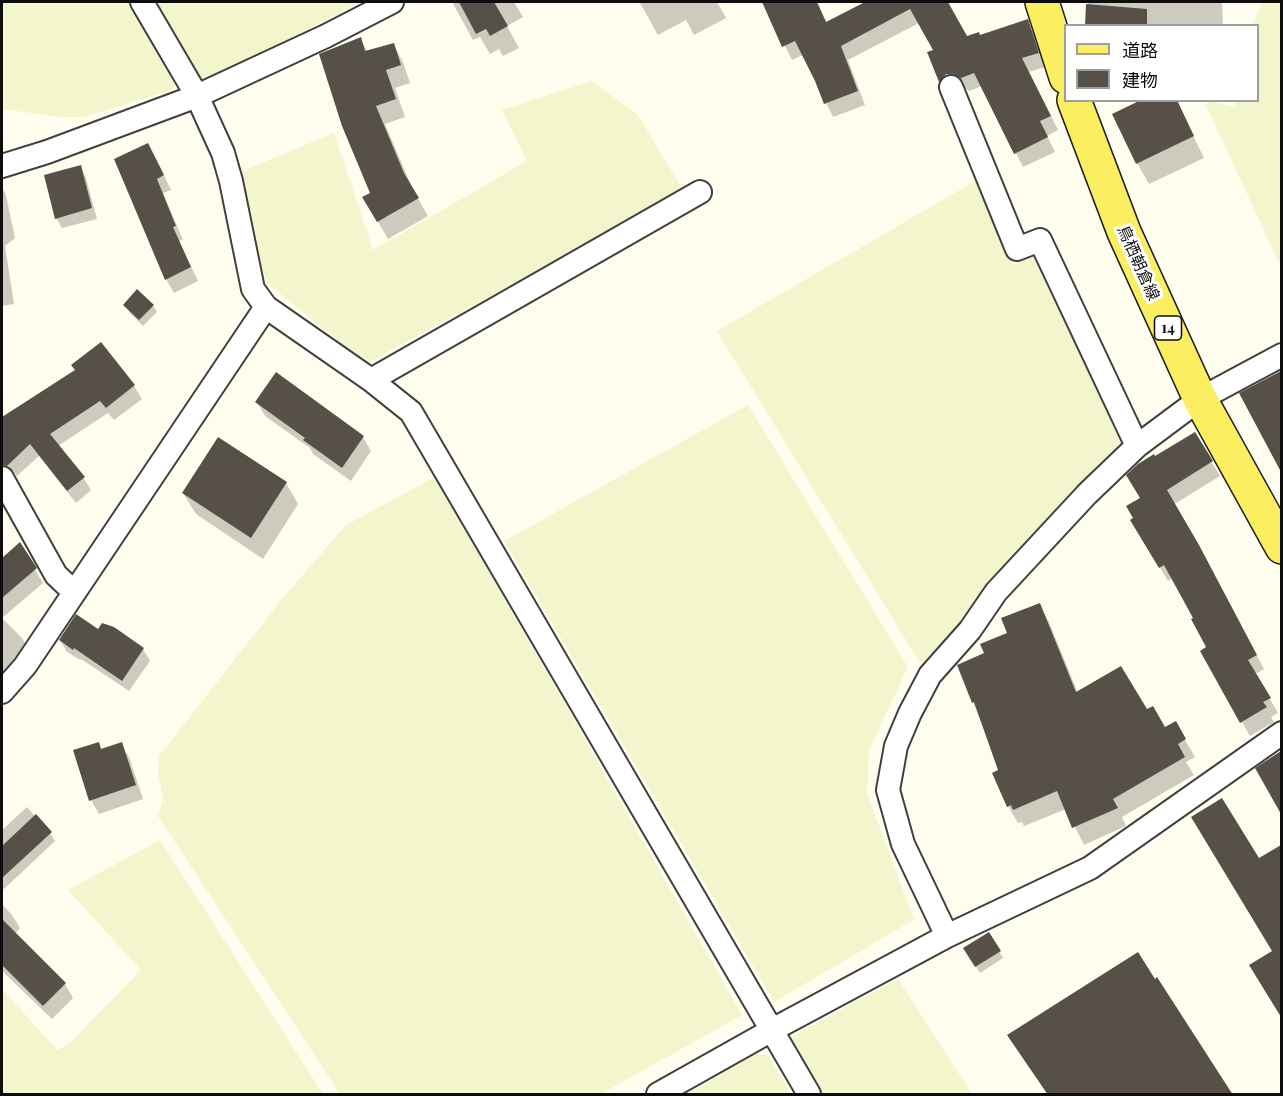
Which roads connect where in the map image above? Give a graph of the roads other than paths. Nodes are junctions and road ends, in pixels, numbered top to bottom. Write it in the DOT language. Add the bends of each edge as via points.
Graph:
graph roads {
  1 [pos="142,2"];
  2 [pos="392,2"];
  3 [pos="1042,2"];
  4 [pos="1064,74"];
  5 [pos="951,87"];
  6 [pos="197,96"];
  7 [pos="1075,102"];
  8 [pos="2,166"];
  9 [pos="700,192"];
  10 [pos="266,307"];
  11 [pos="1281,355"];
  12 [pos="372,380"];
  13 [pos="1200,399"];
  14 [pos="1137,446"];
  15 [pos="2,478"];
  16 [pos="1281,547"];
  17 [pos="73,591"];
  18 [pos="2,692"];
  19 [pos="1281,733"];
  20 [pos="947,936"];
  21 [pos="772,1030"];
  22 [pos="658,1095"];
  23 [pos="810,1095"];
  1 -- 6 [label="street"];
  2 -- 6 [label="street"];
  3 -- 4 [label="main road"];
  5 -- 14 [label="street" via="1017,249 1040,240"];
  6 -- 8 [label="street"];
  6 -- 10 [label="street" via="223,153 253,289"];
  7 -- 13 [label="main road, 鳥栖朝倉線 / 14" via="1124,232"];
  9 -- 12 [label="street"];
  10 -- 12 [label="street"];
  10 -- 17 [label="street"];
  11 -- 13 [label="street"];
  12 -- 21 [label="street" via="411,412"];
  13 -- 14 [label="street"];
  13 -- 16 [label="main road, 鳥栖朝倉線 / 14"];
  14 -- 20 [label="street" via="996,592 970,630 930,675 896,746 888,790 903,844"];
  15 -- 17 [label="street" via="56,575"];
  17 -- 18 [label="street" via="25,666"];
  19 -- 20 [label="street" via="1090,868"];
  20 -- 21 [label="street"];
  21 -- 22 [label="street"];
  21 -- 23 [label="street"];
}
